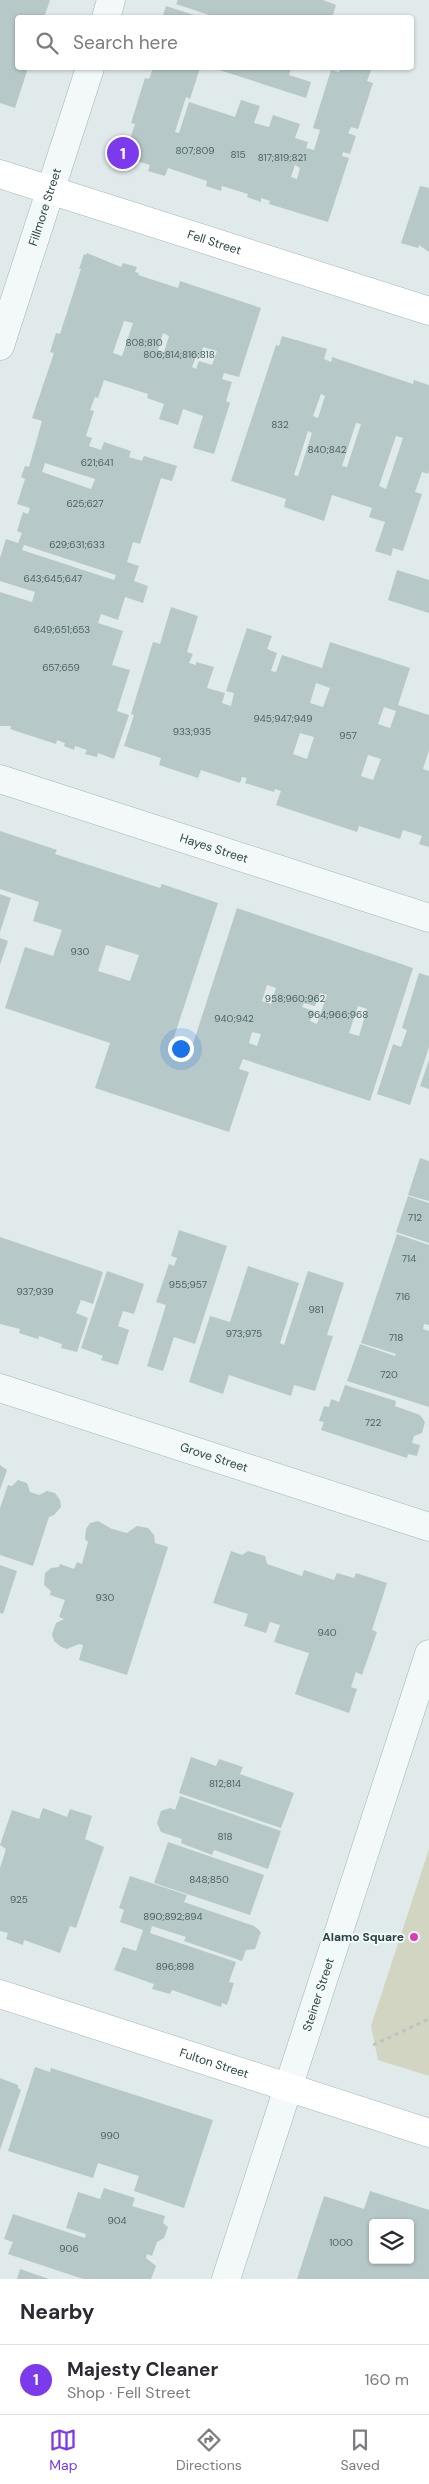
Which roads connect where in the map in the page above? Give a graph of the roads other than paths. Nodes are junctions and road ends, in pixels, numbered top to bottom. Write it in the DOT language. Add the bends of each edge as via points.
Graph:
graph roads {
  1 [pos="111,0"];
  2 [pos="107,15"];
  3 [pos="89,70"];
  4 [pos="0,174"];
  5 [pos="50,189"];
  6 [pos="429,311"];
  7 [pos="0,346"];
  8 [pos="0,779"];
  9 [pos="429,918"];
  10 [pos="0,1388"];
  11 [pos="429,1526"];
  12 [pos="429,1654"];
  13 [pos="0,1994"];
  14 [pos="289,2087"];
  15 [pos="429,2132"];
  16 [pos="226,2279"];
  1 -- 2 [label="street"];
  3 -- 5 [label="street, Fillmore Street"];
  4 -- 5 [label="main road, Fell Street"];
  5 -- 6 [label="main road, Fell Street"];
  5 -- 7 [label="street, Fillmore Street"];
  8 -- 9 [label="street, Hayes Street"];
  10 -- 11 [label="street, Grove Street"];
  12 -- 14 [label="street, Steiner Street"];
  13 -- 14 [label="main road, Fulton Street"];
  14 -- 15 [label="main road, Fulton Street"];
  14 -- 16 [label="street, Steiner Street"];
}
